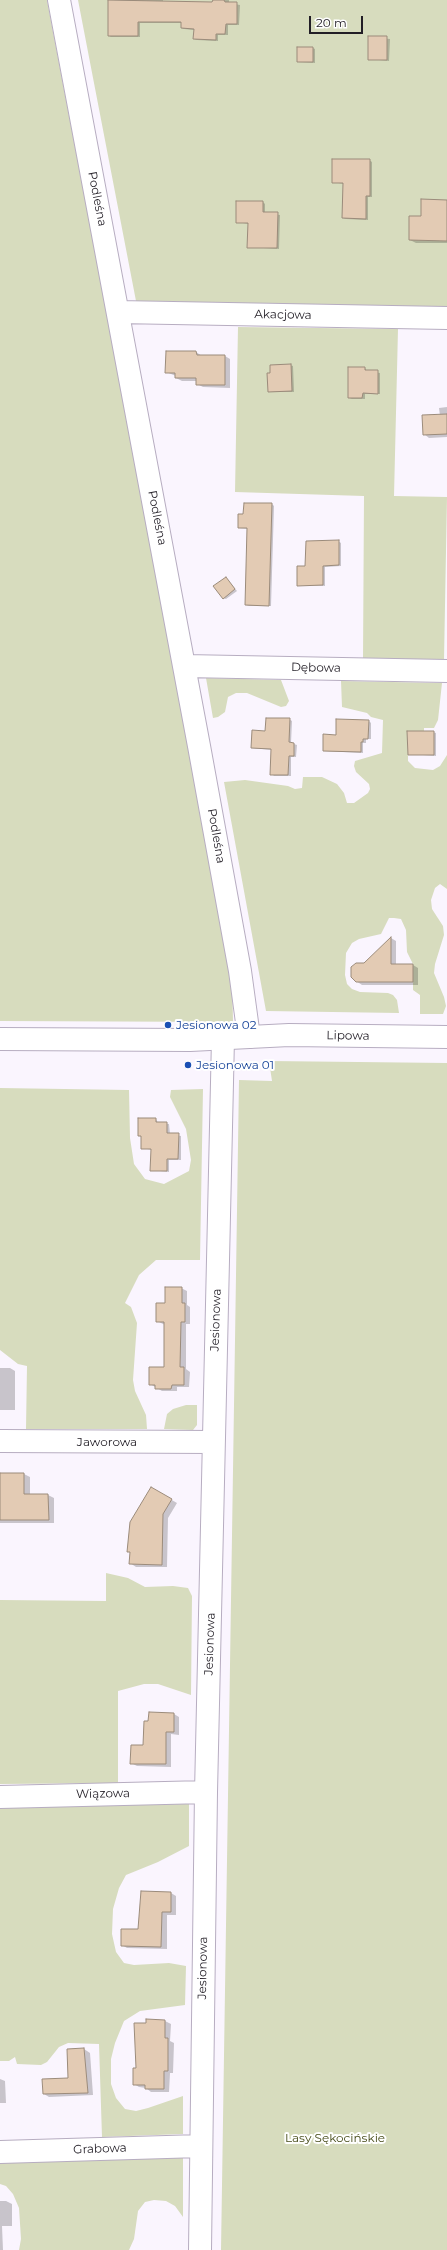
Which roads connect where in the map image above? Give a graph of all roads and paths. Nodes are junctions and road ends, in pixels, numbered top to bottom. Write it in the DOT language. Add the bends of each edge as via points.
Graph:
graph roads {
  1 [pos="59,0"];
  2 [pos="118,312"];
  3 [pos="447,318"];
  4 [pos="185,666"];
  5 [pos="447,671"];
  6 [pos="250,1037"];
  7 [pos="447,1037"];
  8 [pos="223,1038"];
  9 [pos="0,1039"];
  10 [pos="0,1441"];
  11 [pos="214,1442"];
  12 [pos="206,1792"];
  13 [pos="0,1797"];
  14 [pos="200,2146"];
  15 [pos="0,2152"];
  16 [pos="200,2250"];
  1 -- 2 [label="street, Podleśna"];
  2 -- 3 [label="street, Akacjowa"];
  2 -- 4 [label="street, Podleśna"];
  4 -- 5 [label="street, Dębowa"];
  4 -- 6 [label="street, Podleśna"];
  6 -- 7 [label="street, Lipowa"];
  6 -- 8 [label="street, Lipowa"];
  8 -- 9 [label="street, Lipowa"];
  8 -- 11 [label="street, Jesionowa"];
  10 -- 11 [label="street, Jaworowa"];
  11 -- 12 [label="street, Jesionowa"];
  12 -- 13 [label="street, Wiązowa"];
  12 -- 14 [label="street, Jesionowa"];
  14 -- 15 [label="street, Grabowa"];
  14 -- 16 [label="street, Jesionowa"];
}
